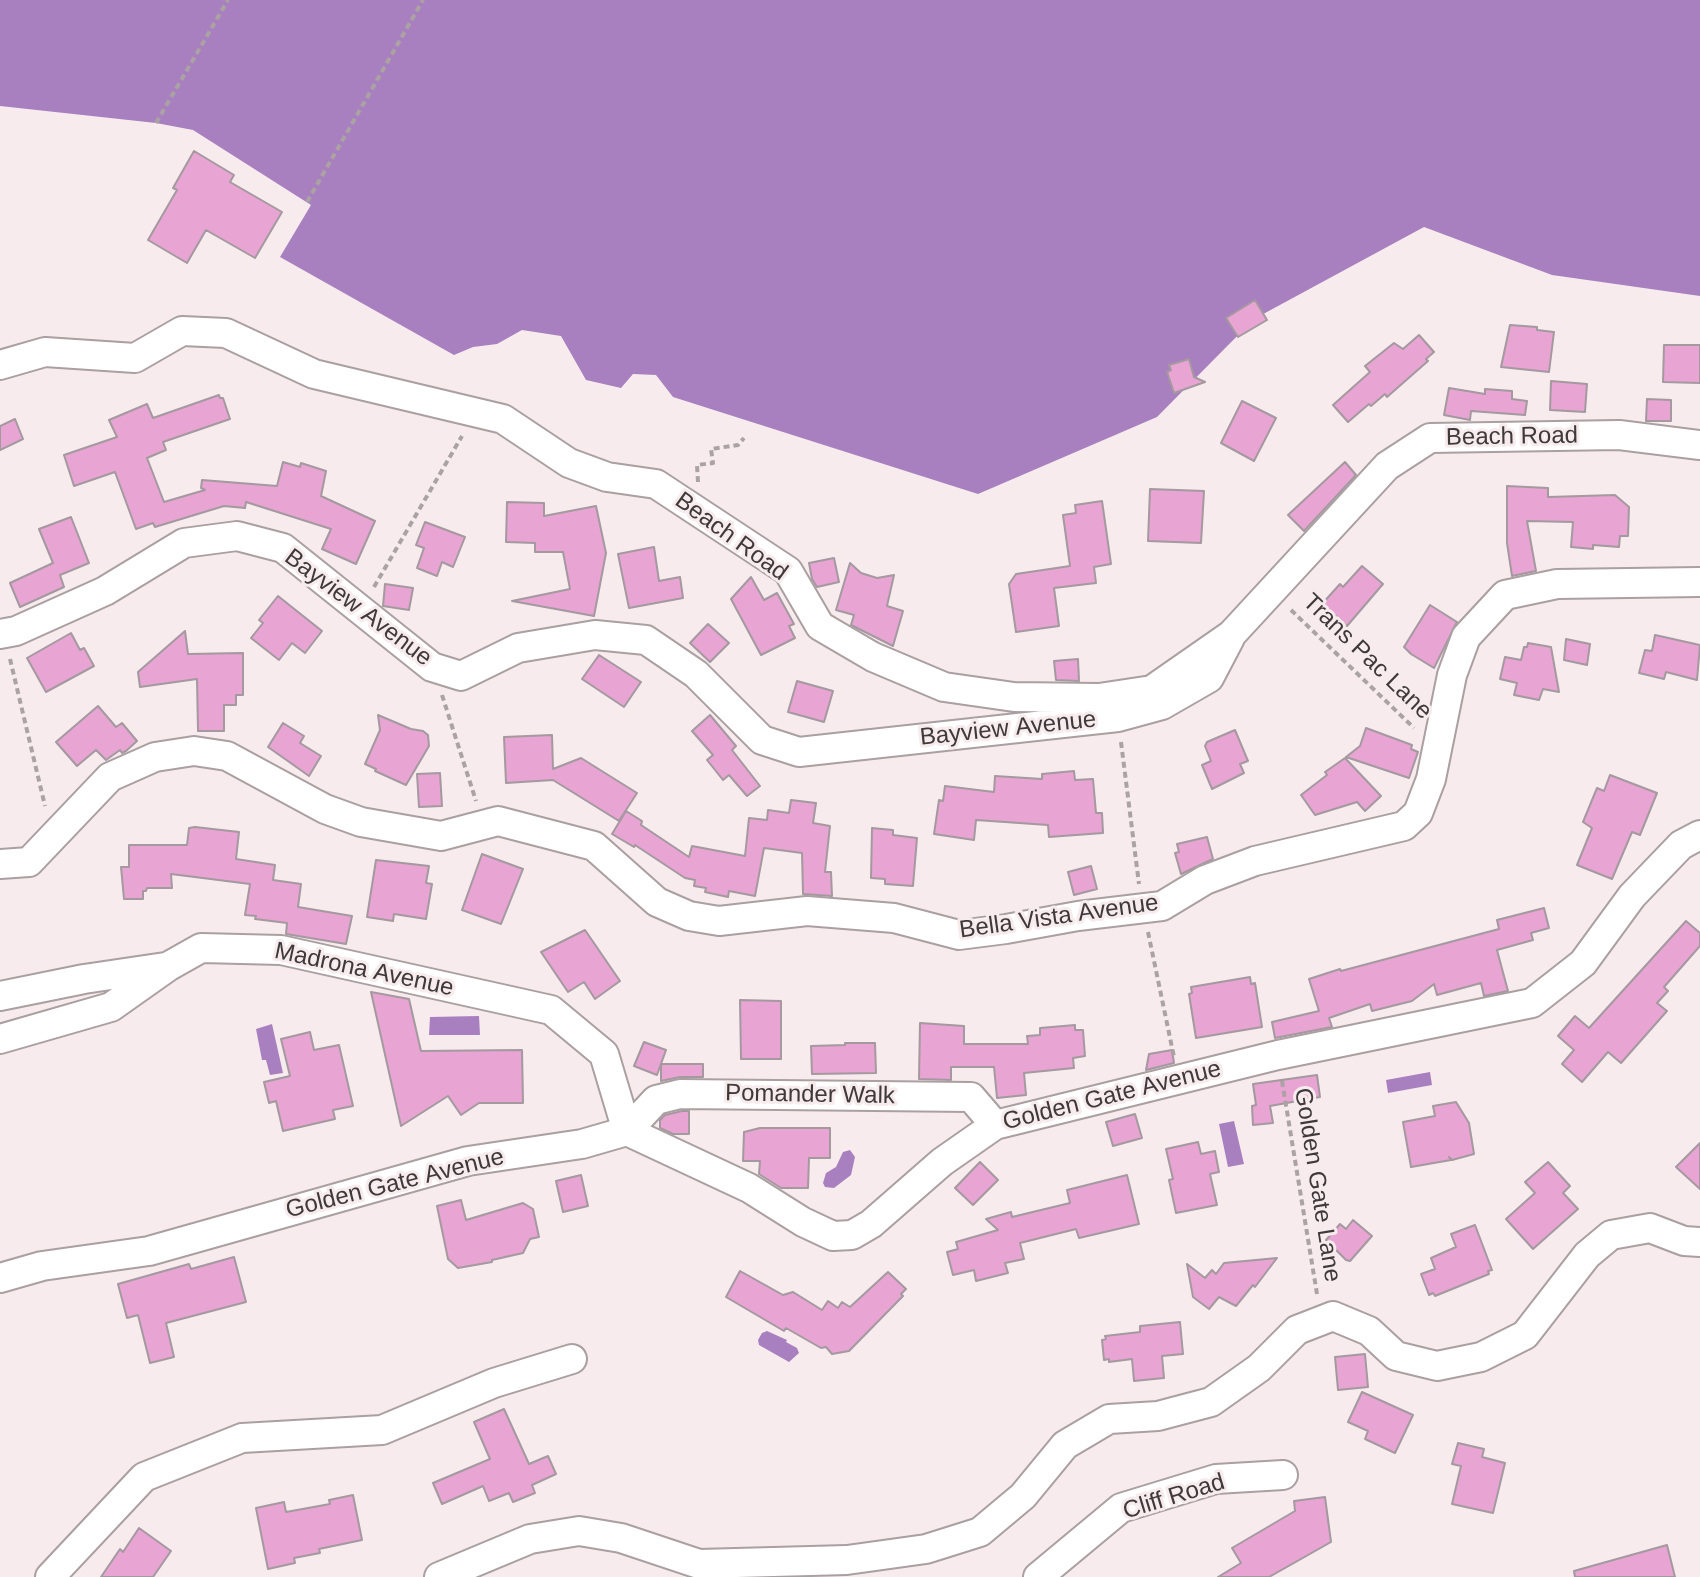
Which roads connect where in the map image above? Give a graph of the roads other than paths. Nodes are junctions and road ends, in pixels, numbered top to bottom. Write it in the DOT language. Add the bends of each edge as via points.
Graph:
graph roads {
  1 [pos="0,365"];
  2 [pos="1700,445"];
  3 [pos="1700,582"];
  4 [pos="2,633"];
  5 [pos="1231,635"];
  6 [pos="1700,835"];
  7 [pos="0,864"];
  8 [pos="169,966"];
  9 [pos="0,996"];
  10 [pos="0,1039"];
  11 [pos="995,1125"];
  12 [pos="627,1131"];
  13 [pos="1700,1242"];
  14 [pos="0,1278"];
  15 [pos="572,1359"];
  16 [pos="1283,1475"];
  17 [pos="861,1567"];
  18 [pos="50,1577"];
  19 [pos="439,1577"];
  20 [pos="1038,1577"];
  1 -- 5 [label="street, Beach Road" via="45,352 135,358 182,331 226,333 314,374 503,419 569,463 607,477 656,484 788,571 820,626 873,657 944,687 1014,697 1085,698 1152,690"];
  2 -- 5 [label="street, Beach Road" via="1619,435 1430,438 1387,466"];
  3 -- 7 [label="street, Bella Vista Avenue" via="1557,584 1505,595 1466,637 1452,675 1431,779 1418,813 1404,826 1255,861 1205,880 1162,906 959,935 894,918 807,911 719,921 689,916 657,902 594,846 498,821 441,836 361,822 325,809 227,756 194,751 155,757 110,777 29,862"];
  4 -- 5 [label="street, Bayview Avenue" via="105,591 184,543 237,536 283,548 432,667 461,676 518,648 595,635 646,640 696,674 762,740 799,752 1118,717 1162,705 1209,678"];
  6 -- 11 [label="street, Golden Gate Avenue" via="1681,845 1632,896 1583,963 1532,1003 1278,1055"];
  8 -- 9 [label="street"];
  8 -- 10 [label="street, Madrona Avenue" via="111,1007"];
  8 -- 12 [label="street, Madrona Avenue" via="201,948 281,950 551,1010 604,1054"];
  11 -- 12 [label="street, Pomander Walk" via="971,1097 680,1094 656,1100"];
  11 -- 12 [label="street, Golden Gate Avenue" via="942,1162 871,1224 852,1235 833,1236 749,1188"];
  12 -- 14 [label="street, Golden Gate Avenue" via="582,1144 468,1161 149,1251 42,1266"];
  13 -- 17 [label="street" via="1650,1228 1611,1235 1587,1255 1525,1335 1481,1357 1437,1366 1396,1356 1369,1331 1333,1316 1297,1330 1259,1368 1211,1402 1158,1416 1109,1419 1065,1445 1023,1496 980,1532"];
  15 -- 18 [label="street" via="494,1383 382,1430 242,1438 144,1477"];
  16 -- 20 [label="street, Cliff Road" via="1216,1479 1121,1508"];
  17 -- 19 [label="street" via="699,1564 621,1538 579,1531 530,1539"];
}
